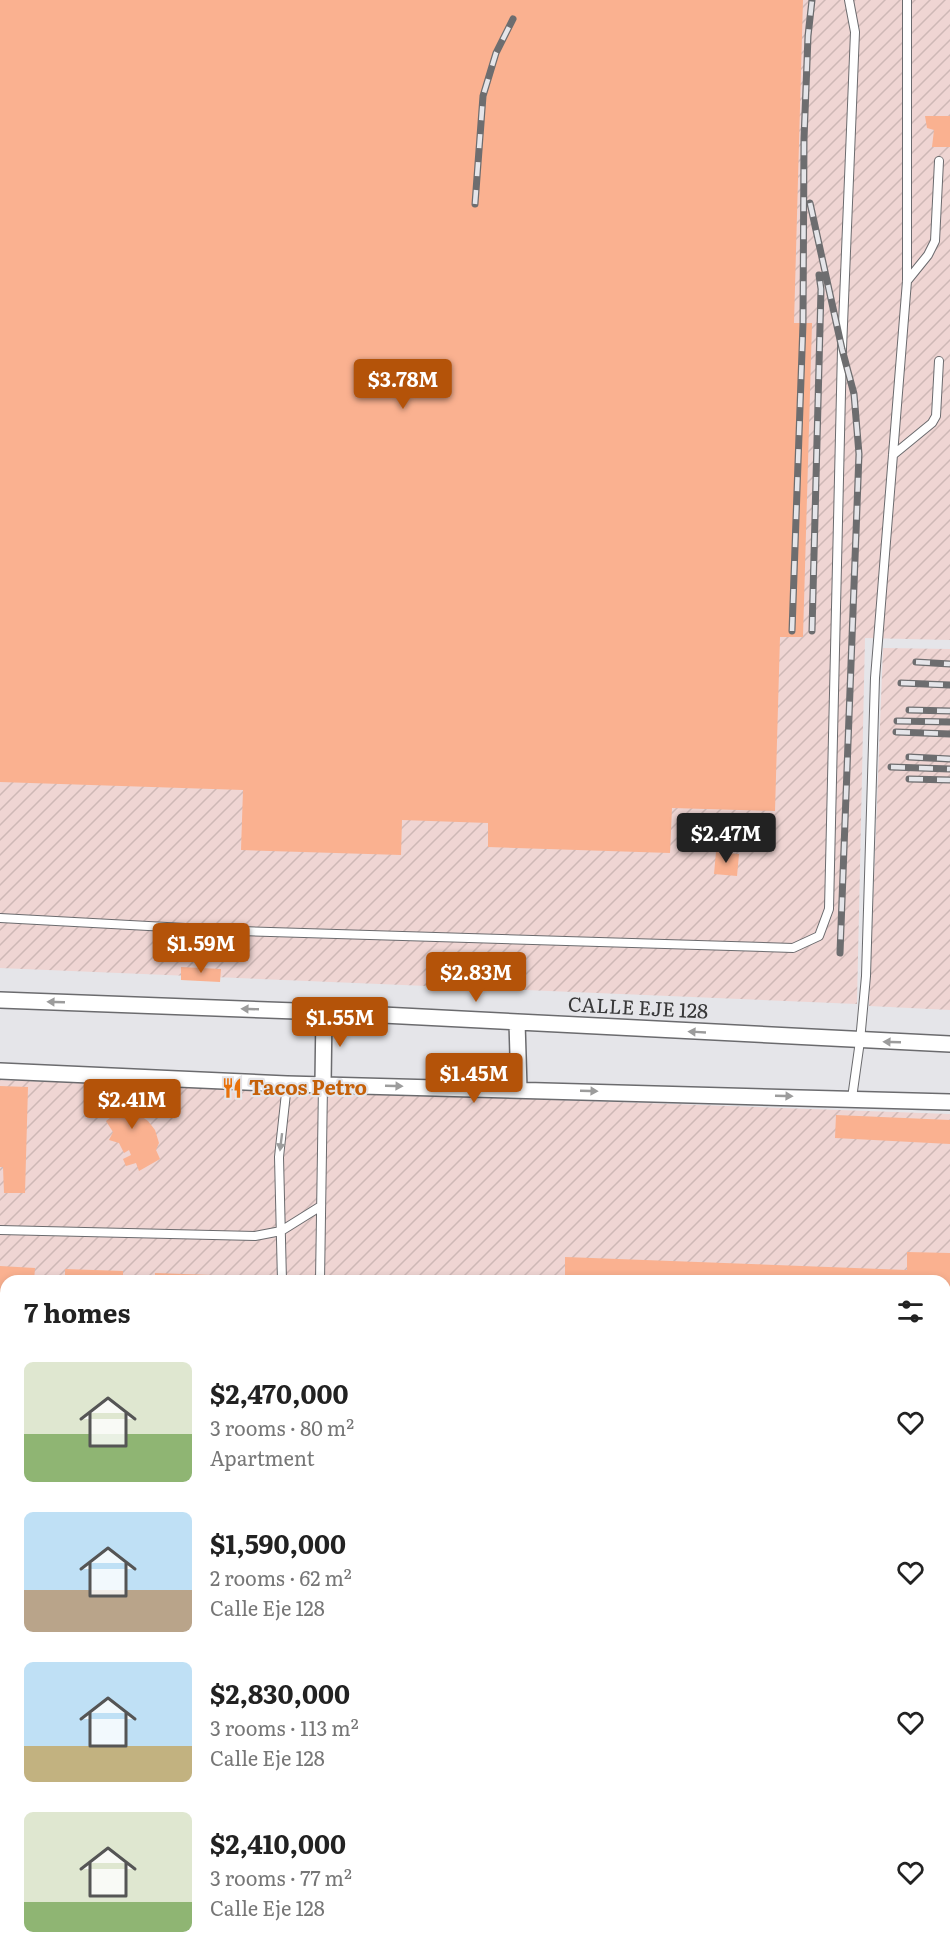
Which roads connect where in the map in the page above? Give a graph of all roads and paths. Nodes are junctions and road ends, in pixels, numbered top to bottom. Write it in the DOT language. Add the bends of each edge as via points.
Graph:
graph roads {
  1 [pos="849,0"];
  2 [pos="907,0"];
  3 [pos="939,161"];
  4 [pos="907,281"];
  5 [pos="939,361"];
  6 [pos="893,455"];
  7 [pos="0,918"];
  8 [pos="0,1000"];
  9 [pos="324,1012"];
  10 [pos="517,1022"];
  11 [pos="860,1041"];
  12 [pos="950,1044"];
  13 [pos="0,1071"];
  14 [pos="287,1084"];
  15 [pos="323,1084"];
  16 [pos="519,1089"];
  17 [pos="852,1098"];
  18 [pos="950,1102"];
  19 [pos="321,1206"];
  20 [pos="0,1230"];
  21 [pos="281,1231"];
  22 [pos="282,1275"];
  23 [pos="320,1275"];
  1 -- 7 [label="lane" via="855,32 842,349 829,909 819,936 793,948"];
  2 -- 4 [label="lane"];
  3 -- 4 [label="lane" via="935,241"];
  4 -- 6 [label="lane"];
  5 -- 6 [label="lane" via="936,416"];
  6 -- 11 [label="lane" via="875,678 866,976"];
  9 -- 8 [label="street, CALLE EJE 128, one-way"];
  9 -- 10 [label="street, CALLE EJE 128"];
  9 -- 15 [label="street"];
  11 -- 10 [label="street, CALLE EJE 128, one-way"];
  10 -- 16 [label="street"];
  12 -- 11 [label="street, CALLE EJE 128, one-way"];
  11 -- 17 [label="lane"];
  13 -- 14 [label="street"];
  14 -- 15 [label="street"];
  14 -- 21 [label="lane, one-way" via="279,1157"];
  15 -- 16 [label="street, one-way"];
  15 -- 19 [label="lane"];
  16 -- 17 [label="street, one-way"];
  17 -- 18 [label="street"];
  19 -- 21 [label="lane"];
  19 -- 23 [label="lane"];
  20 -- 21 [label="lane" via="255,1236"];
  21 -- 22 [label="lane"];
}
